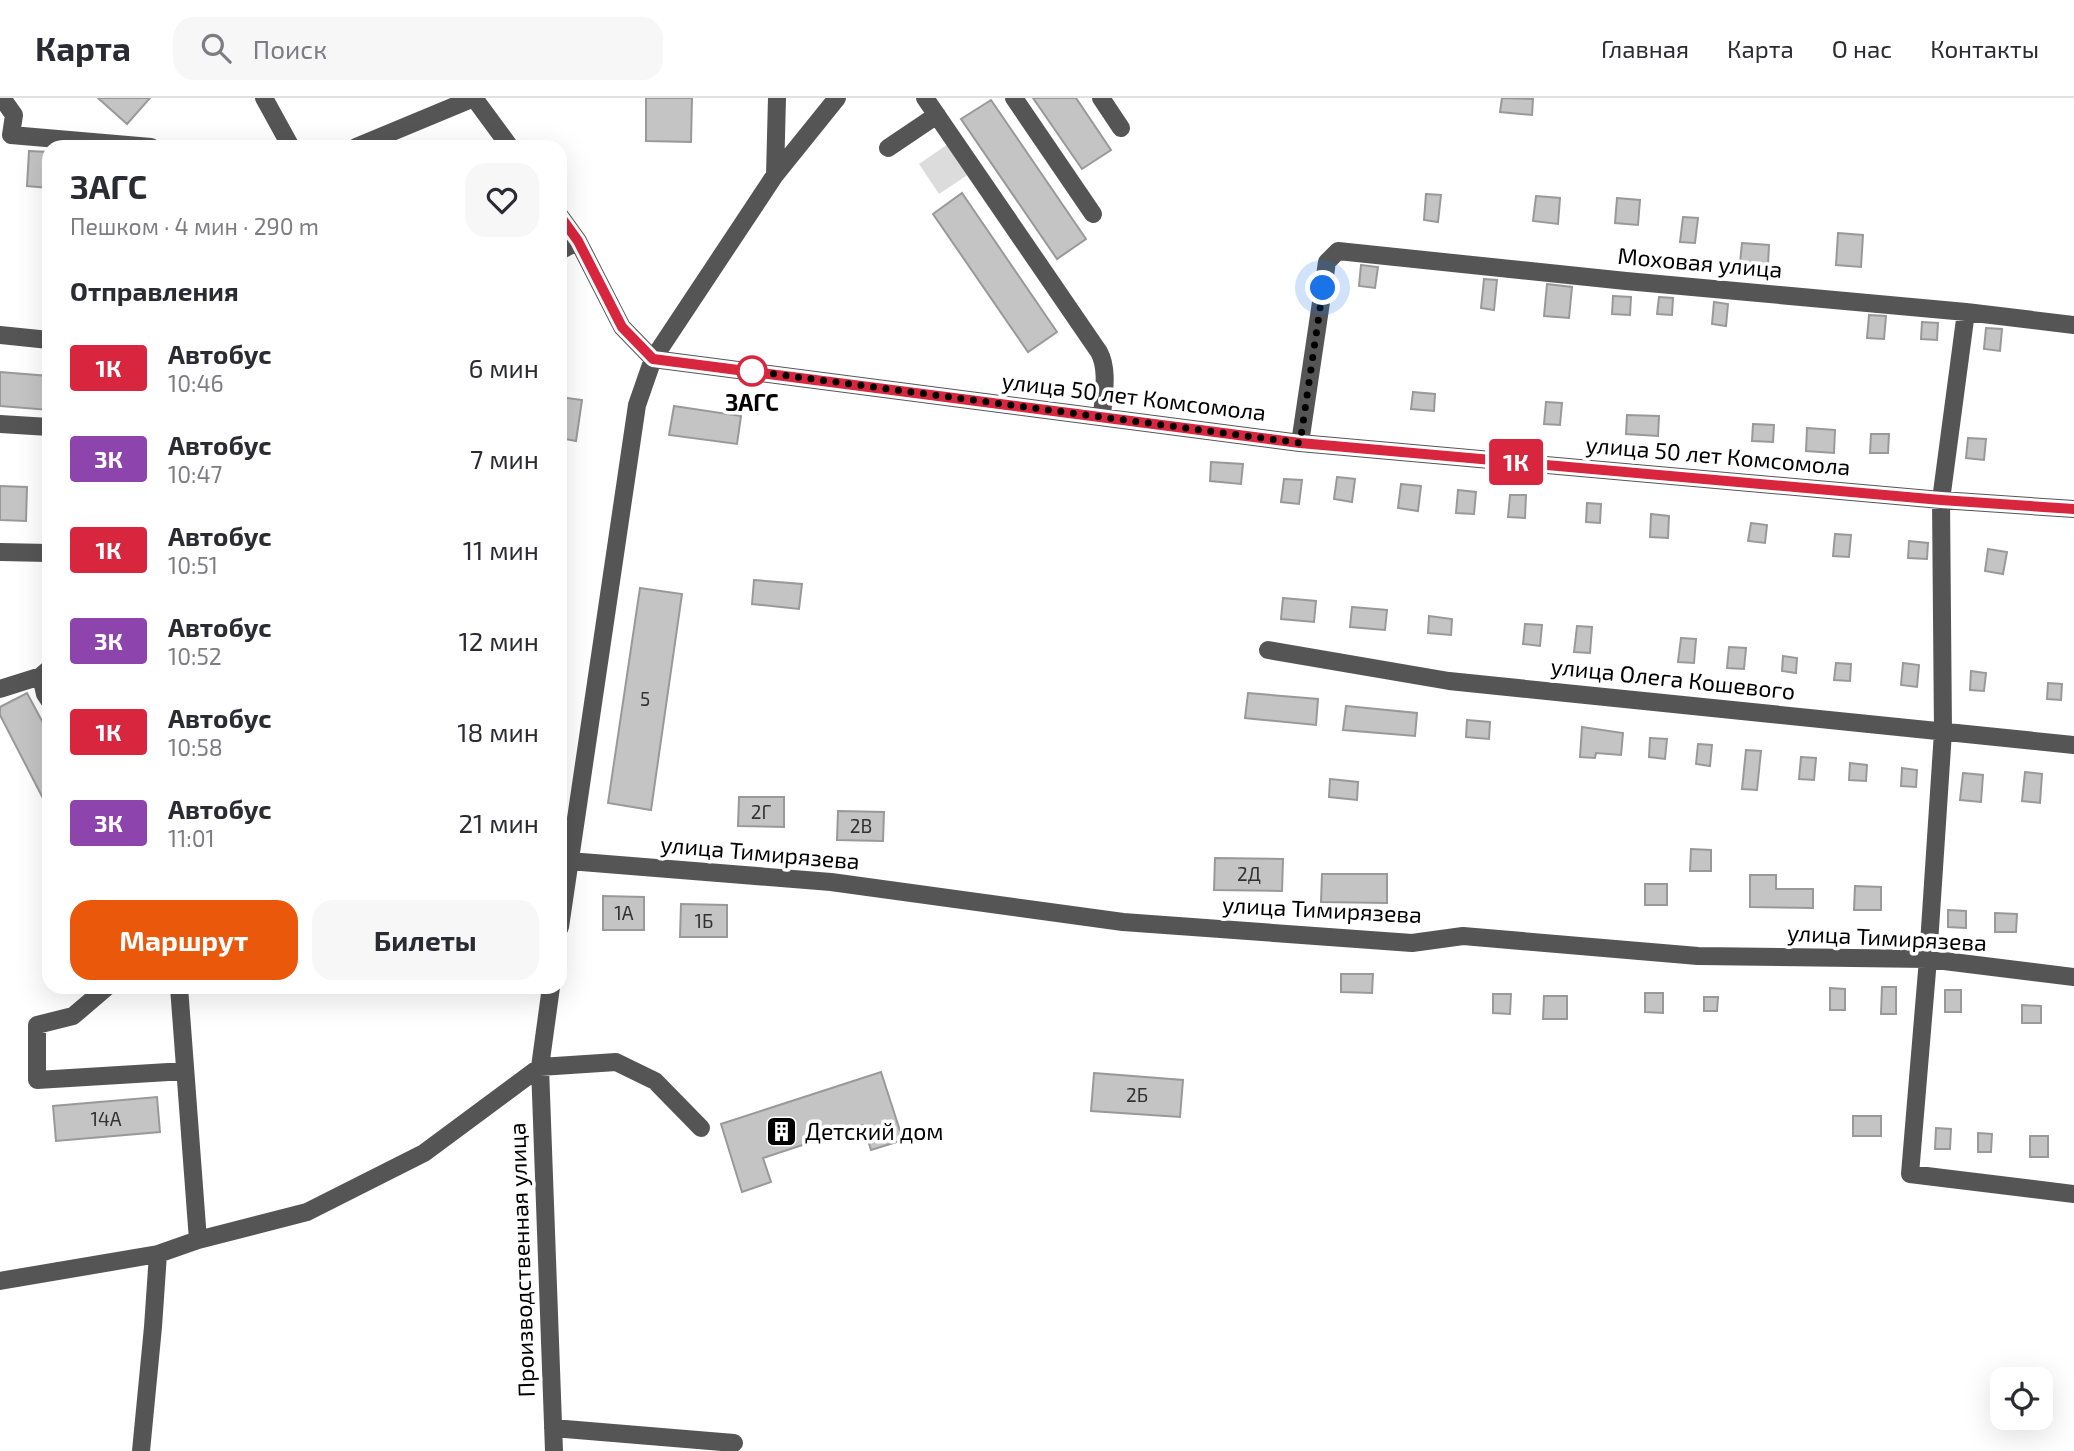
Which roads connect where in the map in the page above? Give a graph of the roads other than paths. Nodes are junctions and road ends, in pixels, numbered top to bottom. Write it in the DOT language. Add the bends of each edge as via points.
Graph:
graph roads {
  1 [pos="2,98"];
  2 [pos="264,98"];
  3 [pos="474,98"];
  4 [pos="777,98"];
  5 [pos="837,98"];
  6 [pos="925,98"];
  7 [pos="1014,98"];
  8 [pos="1101,98"];
  9 [pos="937,115"];
  10 [pos="1121,128"];
  11 [pos="70,140"];
  12 [pos="287,140"];
  13 [pos="373,140"];
  14 [pos="505,140"];
  15 [pos="888,148"];
  16 [pos="775,175"];
  17 [pos="1093,214"];
  18 [pos="567,226"];
  19 [pos="578,241"];
  20 [pos="567,247"];
  21 [pos="1966,312"];
  22 [pos="2074,325"];
  23 [pos="0,335"];
  24 [pos="42,339"];
  25 [pos="653,359"];
  26 [pos="1102,417"];
  27 [pos="0,424"];
  28 [pos="42,427"];
  29 [pos="1300,443"];
  30 [pos="1941,500"];
  31 [pos="2074,509"];
  32 [pos="0,552"];
  33 [pos="42,554"];
  34 [pos="1268,650"];
  35 [pos="42,673"];
  36 [pos="0,689"];
  37 [pos="1943,732"];
  38 [pos="2074,745"];
  39 [pos="569,861"];
  40 [pos="567,876"];
  41 [pos="1928,960"];
  42 [pos="2074,977"];
  43 [pos="99,994"];
  44 [pos="180,994"];
  45 [pos="550,994"];
  46 [pos="540,1067"];
  47 [pos="185,1071"];
  48 [pos="701,1128"];
  49 [pos="2074,1194"];
  50 [pos="198,1240"];
  51 [pos="158,1254"];
  52 [pos="0,1281"];
  53 [pos="553,1428"];
  54 [pos="734,1443"];
  55 [pos="141,1451"];
  56 [pos="554,1451"];
  1 -- 11 [label="street" via="14,116 11,135"];
  2 -- 12 [label="street"];
  3 -- 13 [label="street"];
  3 -- 14 [label="street"];
  4 -- 16 [label="street"];
  5 -- 16 [label="street"];
  6 -- 9 [label="street"];
  7 -- 17 [label="street"];
  8 -- 10 [label="street"];
  9 -- 15 [label="street"];
  9 -- 26 [label="street" via="1103,361"];
  16 -- 25 [label="street"];
  18 -- 19 [label="street"];
  19 -- 20 [label="street"];
  19 -- 25 [label="street" via="622,327"];
  21 -- 22 [label="street, Моховая улица"];
  21 -- 29 [label="street, Моховая улица" via="1338,251 1327,262"];
  21 -- 30 [label="street"];
  23 -- 24 [label="street"];
  25 -- 26 [label="street, улица 50 лет Комсомола"];
  25 -- 39 [label="street" via="637,405"];
  26 -- 29 [label="street, улица 50 лет Комсомола"];
  27 -- 28 [label="street"];
  29 -- 30 [label="street, улица 50 лет Комсомола"];
  30 -- 31 [label="street, улица 50 лет Комсомола"];
  30 -- 37 [label="street"];
  32 -- 33 [label="street"];
  34 -- 37 [label="street, улица Олега Кошевого" via="1449,681"];
  35 -- 36 [label="street"];
  37 -- 38 [label="street, улица Олега Кошевого"];
  37 -- 41 [label="street"];
  39 -- 40 [label="street"];
  39 -- 41 [label="street, улица Тимирязева" via="831,882 1124,922 1412,943 1463,936 1698,956"];
  41 -- 42 [label="street, улица Тимирязева"];
  41 -- 49 [label="street" via="1910,1174"];
  43 -- 47 [label="street" via="73,1016 37,1025 37,1080"];
  44 -- 47 [label="street"];
  45 -- 46 [label="street, Производственная улица"];
  46 -- 48 [label="street" via="617,1062 654,1081"];
  46 -- 50 [label="street, Производственная улица" via="424,1153 389,1171 307,1212"];
  46 -- 53 [label="street, Производственная улица"];
  47 -- 50 [label="street"];
  50 -- 51 [label="street, Производственная улица"];
  51 -- 52 [label="street, Производственная улица"];
  51 -- 55 [label="street"];
  53 -- 54 [label="street"];
  53 -- 56 [label="street, Производственная улица"];
}
